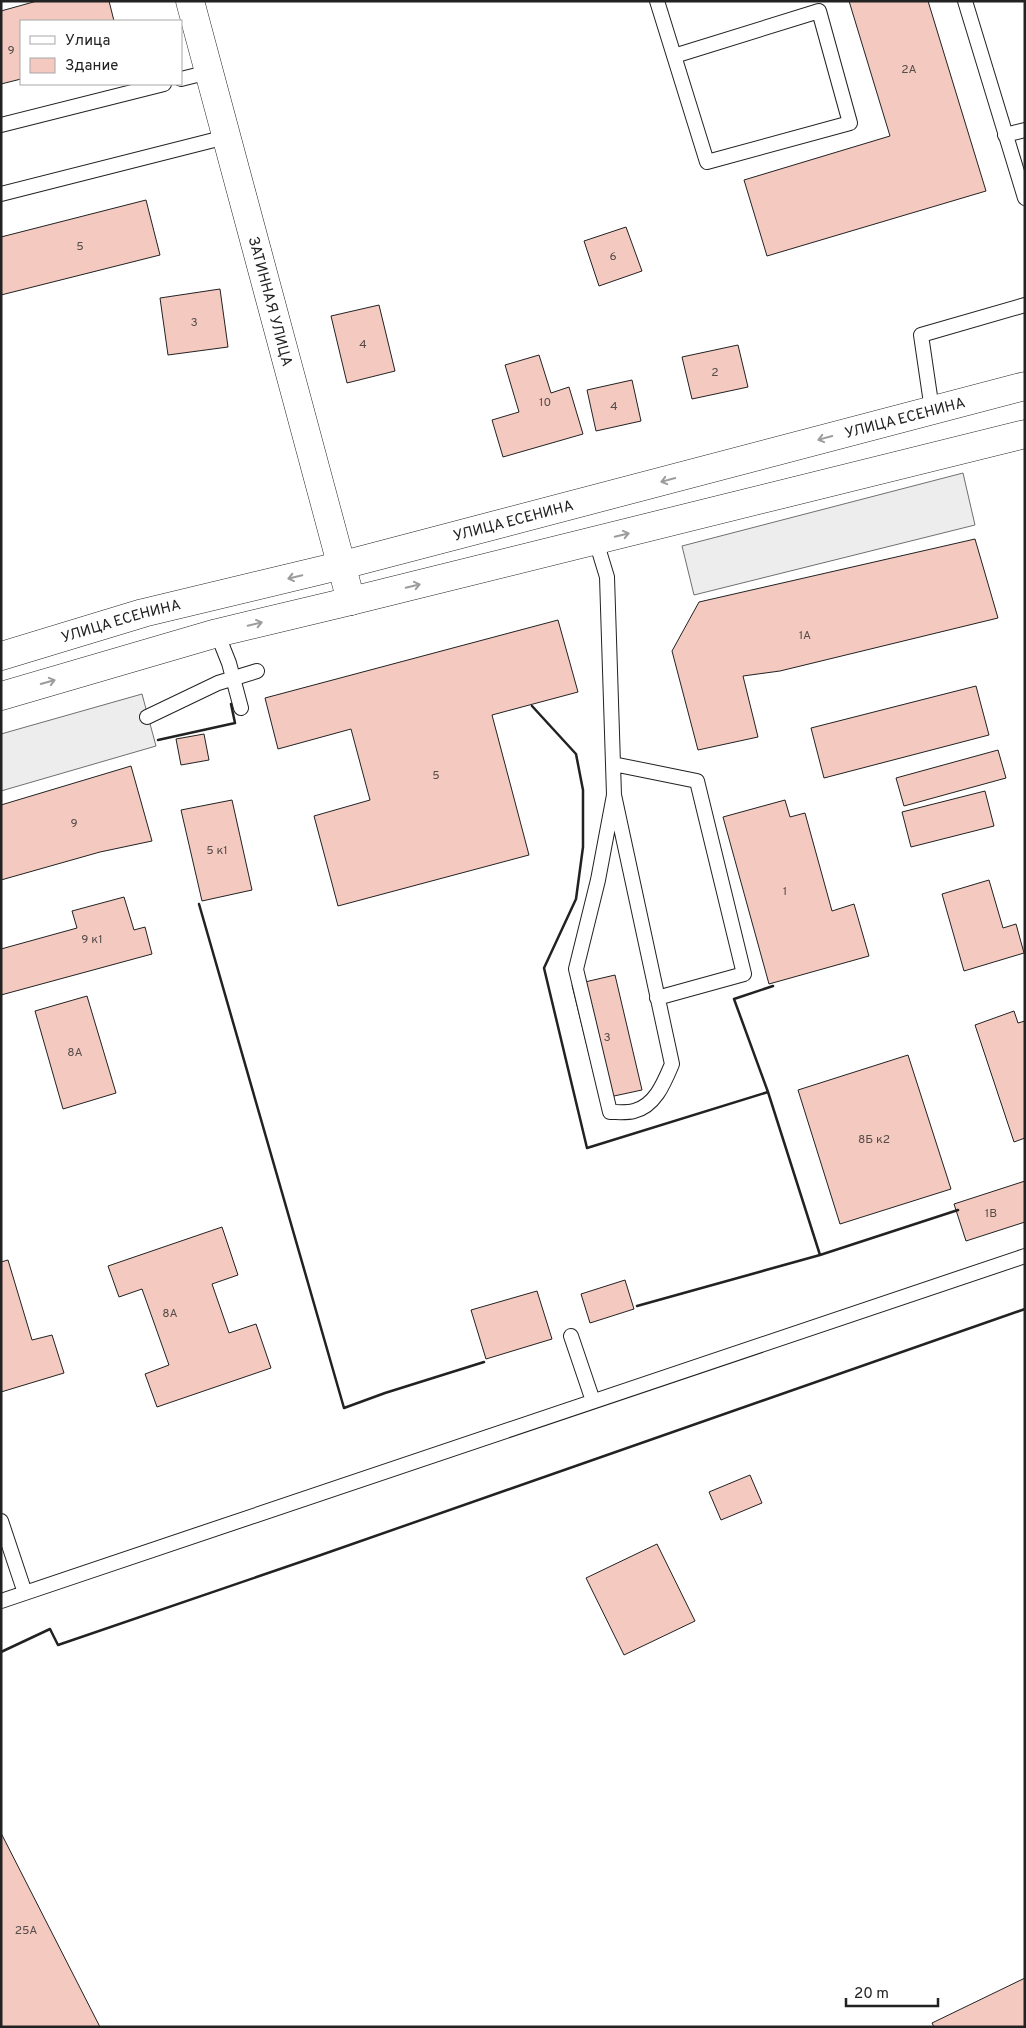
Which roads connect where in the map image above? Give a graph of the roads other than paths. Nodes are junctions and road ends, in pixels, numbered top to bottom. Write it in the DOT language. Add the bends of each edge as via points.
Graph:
graph roads {
  1 [pos="190,1"];
  2 [pos="657,1"];
  3 [pos="965,1"];
  4 [pos="674,56"];
  5 [pos="209,72"];
  6 [pos="182,79"];
  7 [pos="160,85"];
  8 [pos="1,125"];
  9 [pos="1025,130"];
  10 [pos="1005,135"];
  11 [pos="226,137"];
  12 [pos="1,194"];
  13 [pos="1025,198"];
  14 [pos="1025,305"];
  15 [pos="1025,386"];
  16 [pos="932,410"];
  17 [pos="1025,434"];
  18 [pos="596,541"];
  19 [pos="343,565"];
  20 [pos="351,602"];
  21 [pos="217,633"];
  22 [pos="1,656"];
  23 [pos="257,671"];
  24 [pos="233,678"];
  25 [pos="1,696"];
  26 [pos="241,708"];
  27 [pos="147,717"];
  28 [pos="613,764"];
  29 [pos="614,795"];
  30 [pos="657,998"];
  31 [pos="1025,1256"];
  32 [pos="571,1336"];
  33 [pos="593,1401"];
  34 [pos="1,1521"];
  35 [pos="25,1593"];
  36 [pos="1,1601"];
  1 -- 5 [label="main road, ЗАТИННАЯ УЛИЦА"];
  2 -- 4 [label="lane"];
  3 -- 10 [label="lane"];
  4 -- 4 [label="lane" via="819,11 850,123 707,162"];
  5 -- 6 [label="lane"];
  5 -- 11 [label="main road, ЗАТИННАЯ УЛИЦА"];
  7 -- 8 [label="lane"];
  9 -- 10 [label="lane"];
  10 -- 13 [label="lane"];
  11 -- 12 [label="lane"];
  11 -- 19 [label="main road, ЗАТИННАЯ УЛИЦА"];
  14 -- 16 [label="lane" via="921,335"];
  15 -- 16 [label="main road, УЛИЦА ЕСЕНИНА"];
  16 -- 19 [label="main road, УЛИЦА ЕСЕНИНА, one-way"];
  18 -- 17 [label="main road, one-way"];
  20 -- 18 [label="main road, one-way"];
  18 -- 28 [label="lane" via="607,577"];
  19 -- 20 [label="main road, ЗАТИННАЯ УЛИЦА"];
  19 -- 22 [label="main road, УЛИЦА ЕСЕНИНА, one-way" via="143,613"];
  21 -- 20 [label="main road, one-way"];
  21 -- 24 [label="lane"];
  25 -- 21 [label="main road, one-way"];
  23 -- 24 [label="lane"];
  24 -- 26 [label="lane"];
  24 -- 27 [label="lane"];
  28 -- 29 [label="lane"];
  28 -- 30 [label="lane" via="697,781 744,974"];
  29 -- 30 [label="lane"];
  29 -- 30 [label="lane" via="598,880 576,969 610,1112 633,1112 648,1106 663,1085 672,1064"];
  31 -- 33 [label="lane"];
  32 -- 33 [label="lane"];
  33 -- 35 [label="lane"];
  34 -- 35 [label="lane"];
  35 -- 36 [label="lane"];
}
